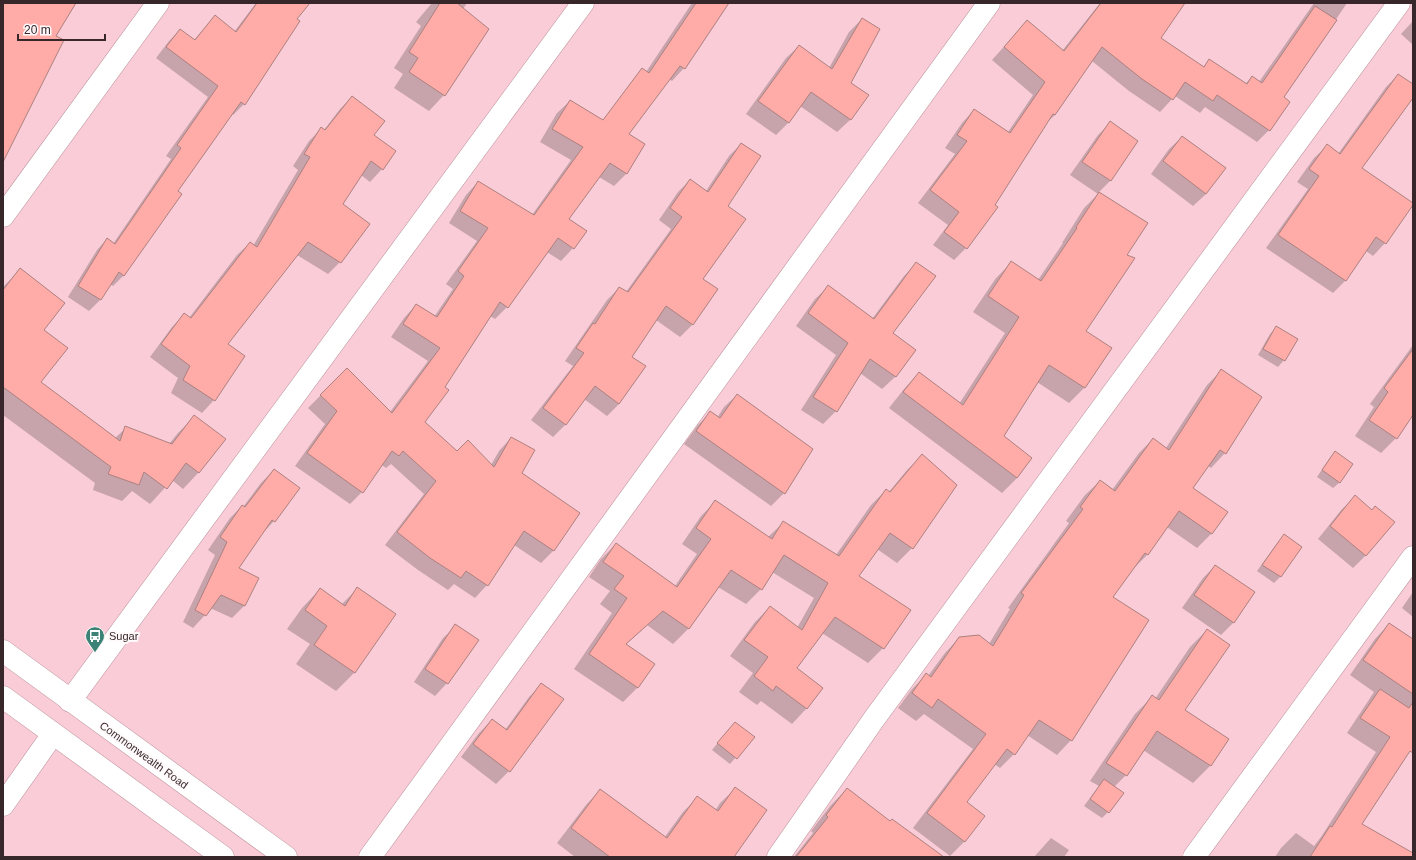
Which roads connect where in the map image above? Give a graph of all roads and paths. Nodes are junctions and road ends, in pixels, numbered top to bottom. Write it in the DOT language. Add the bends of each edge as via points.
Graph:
graph roads {
  1 [pos="158,3"];
  2 [pos="583,3"];
  3 [pos="989,3"];
  4 [pos="1399,3"];
  5 [pos="3,216"];
  6 [pos="1413,557"];
  7 [pos="3,651"];
  8 [pos="3,697"];
  9 [pos="70,701"];
  10 [pos="53,734"];
  11 [pos="3,805"];
  12 [pos="223,857"];
  13 [pos="286,857"];
  14 [pos="370,857"];
  15 [pos="778,857"];
  16 [pos="1194,857"];
  1 -- 5 [label="street"];
  2 -- 9 [label="street"];
  3 -- 14 [label="street"];
  4 -- 15 [label="street" via="884,706"];
  6 -- 16 [label="street"];
  7 -- 9 [label="street, Commonwealth Road"];
  8 -- 10 [label="street"];
  9 -- 13 [label="street, Commonwealth Road"];
  10 -- 11 [label="street"];
  10 -- 12 [label="street"];
}
